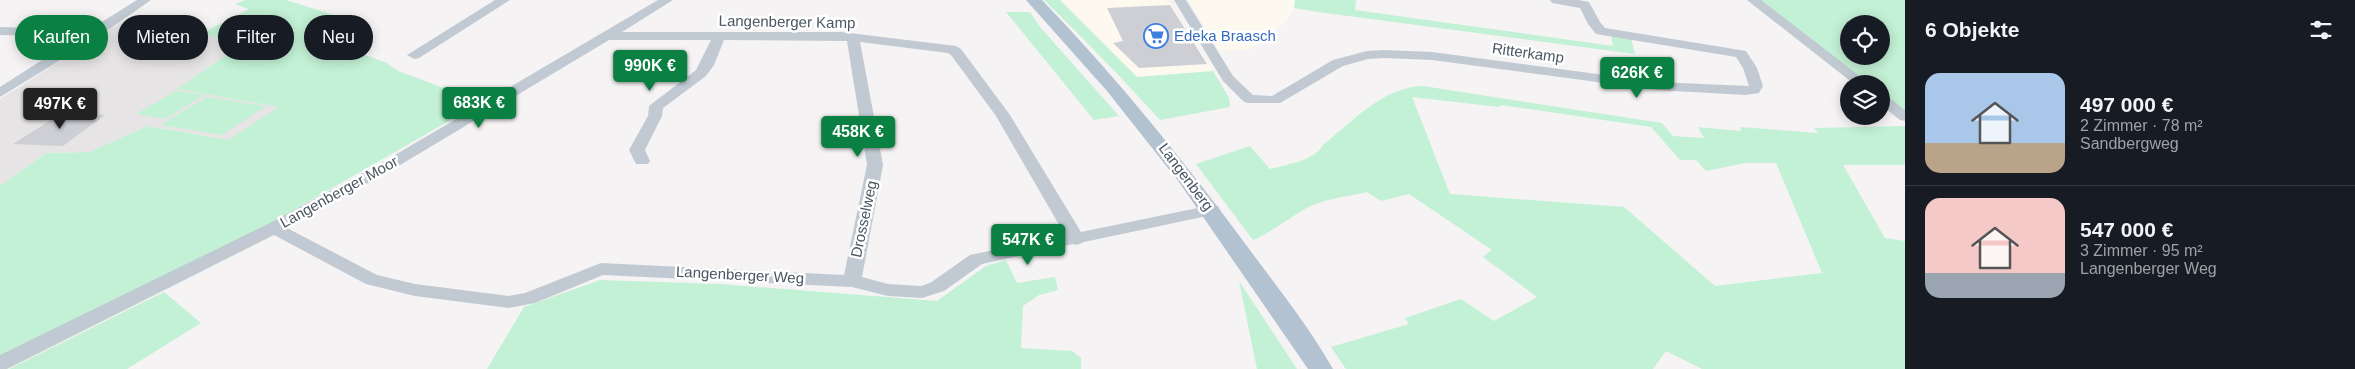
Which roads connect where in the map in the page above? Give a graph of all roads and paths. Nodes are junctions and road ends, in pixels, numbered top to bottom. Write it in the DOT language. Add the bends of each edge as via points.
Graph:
graph roads {
  1 [pos="145,0"];
  2 [pos="504,0"];
  3 [pos="667,0"];
  4 [pos="1034,0"];
  5 [pos="1180,0"];
  6 [pos="1556,0"];
  7 [pos="1753,0"];
  8 [pos="108,24"];
  9 [pos="604,36"];
  10 [pos="719,37"];
  11 [pos="854,38"];
  12 [pos="414,55"];
  13 [pos="51,60"];
  14 [pos="1851,75"];
  15 [pos="0,93"];
  16 [pos="1890,105"];
  17 [pos="1905,117"];
  18 [pos="642,161"];
  19 [pos="1212,210"];
  20 [pos="274,228"];
  21 [pos="1077,240"];
  22 [pos="852,281"];
  23 [pos="0,364"];
  24 [pos="1320,369"];
  1 -- 8 [label="street"];
  2 -- 12 [label="street"];
  3 -- 9 [label="street, Langenberger Moor"];
  4 -- 19 [label="main road, Langenberg" via="1133,108"];
  5 -- 6 [label="street, Ritterkamp" via="1228,78 1249,99 1275,100 1338,63 1384,54 1432,56 1657,86 1745,91 1754,90 1756,86 1741,54 1601,31 1585,5"];
  7 -- 14 [label="street"];
  9 -- 10 [label="street, Langenberger Kamp"];
  9 -- 20 [label="street, Langenberger Moor" via="389,165"];
  10 -- 11 [label="street, Langenberger Kamp"];
  10 -- 18 [label="street" via="701,72 656,106 655,116 637,150"];
  11 -- 21 [label="street, Langenberger Kamp" via="944,47 956,52 1003,115"];
  11 -- 22 [label="street, Drosselweg" via="875,165"];
  13 -- 15 [label="street"];
  16 -- 17 [label="street"];
  19 -- 21 [label="street, Langenberger Weg"];
  19 -- 24 [label="main road, Langenberg"];
  20 -- 22 [label="street, Langenberger Weg" via="372,280 415,290 509,302 528,299 601,270 710,272"];
  20 -- 23 [label="street, Langenberger Moor"];
  21 -- 22 [label="street, Langenberger Weg" via="976,260 938,287 922,292 888,290"];
}
